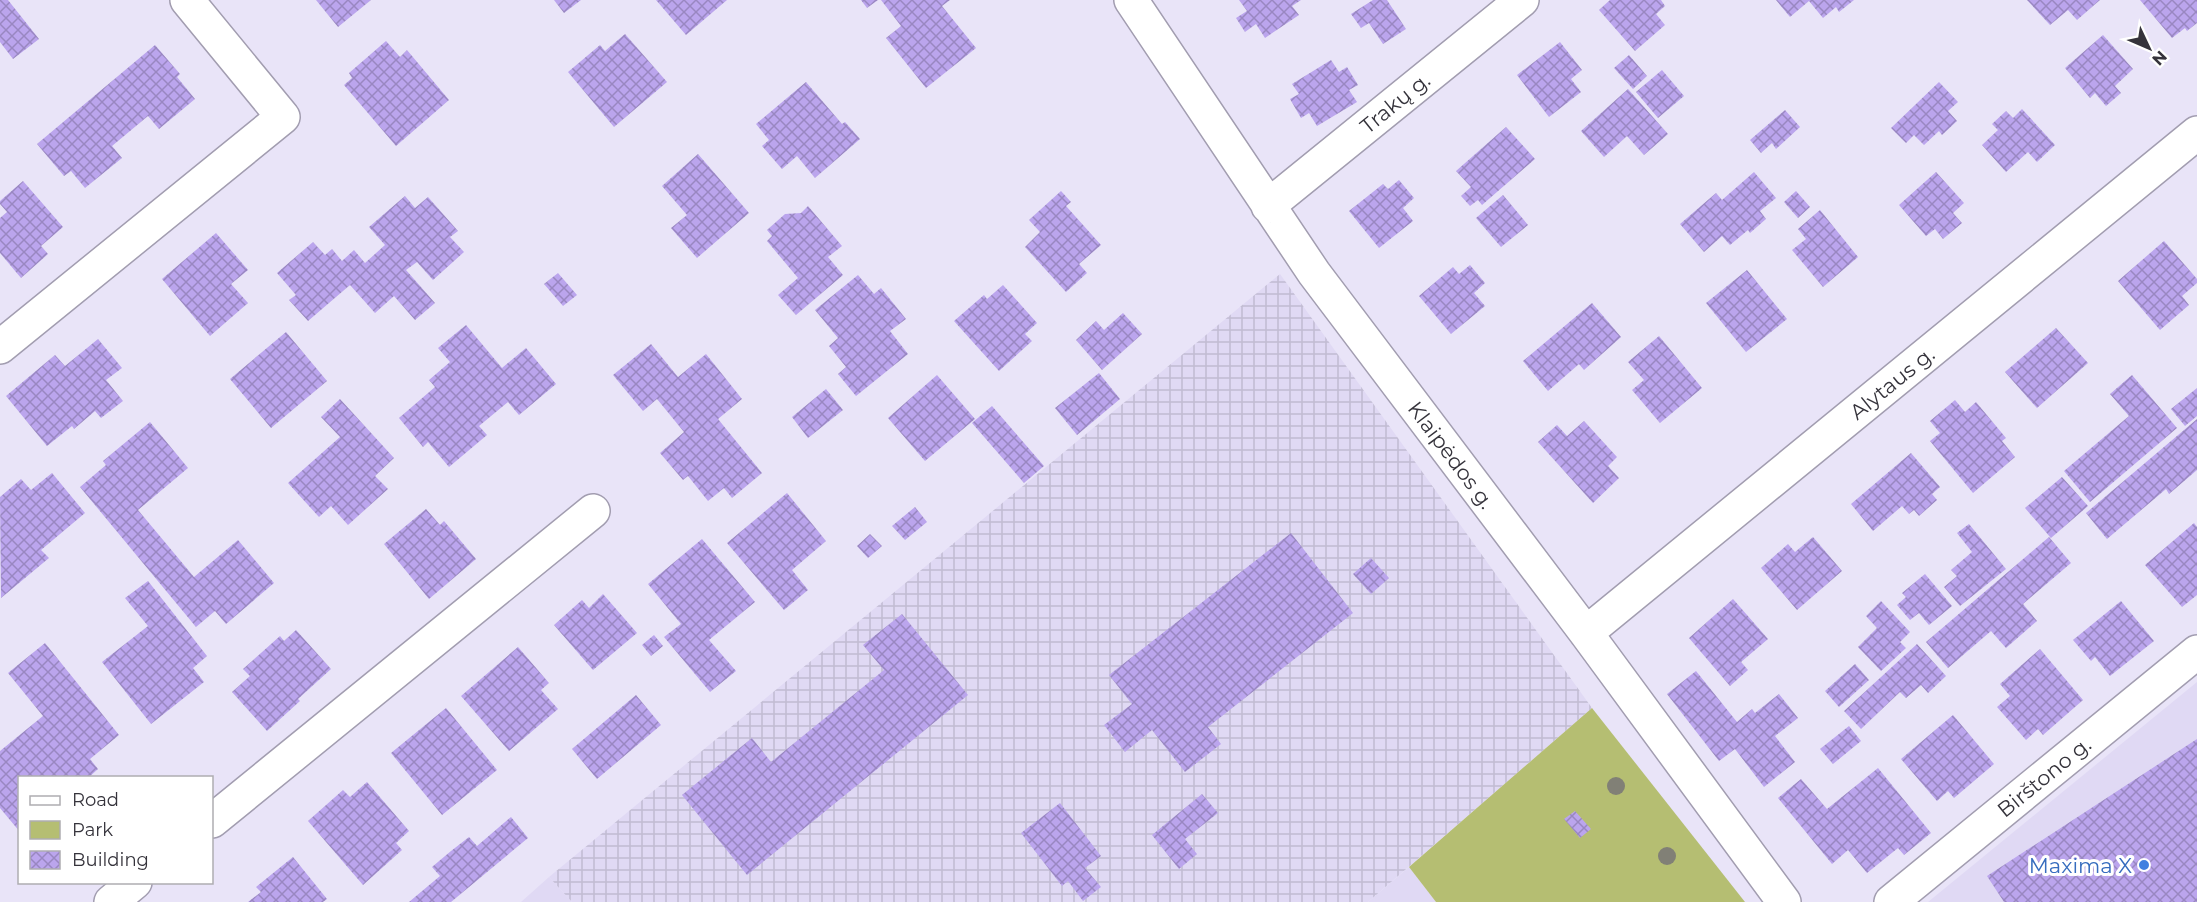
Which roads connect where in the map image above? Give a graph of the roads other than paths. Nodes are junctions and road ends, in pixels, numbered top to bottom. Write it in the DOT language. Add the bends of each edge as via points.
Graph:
graph roads {
  1 [pos="187,0"];
  2 [pos="1131,0"];
  3 [pos="1522,0"];
  4 [pos="2197,134"];
  5 [pos="1268,206"];
  6 [pos="0,347"];
  7 [pos="593,511"];
  8 [pos="1586,633"];
  9 [pos="2197,652"];
  10 [pos="213,820"];
  11 [pos="133,884"];
  12 [pos="111,902"];
  13 [pos="1784,902"];
  14 [pos="1891,902"];
  1 -- 6 [label="street" via="283,117"];
  2 -- 5 [label="street, Klaipėdos g."];
  3 -- 5 [label="street, Trakų g."];
  4 -- 8 [label="street, Alytaus g."];
  5 -- 8 [label="street, Klaipėdos g." via="1314,273"];
  7 -- 10 [label="street"];
  8 -- 13 [label="street, Klaipėdos g."];
  9 -- 14 [label="street, Birštono g."];
  11 -- 12 [label="street"];
}
